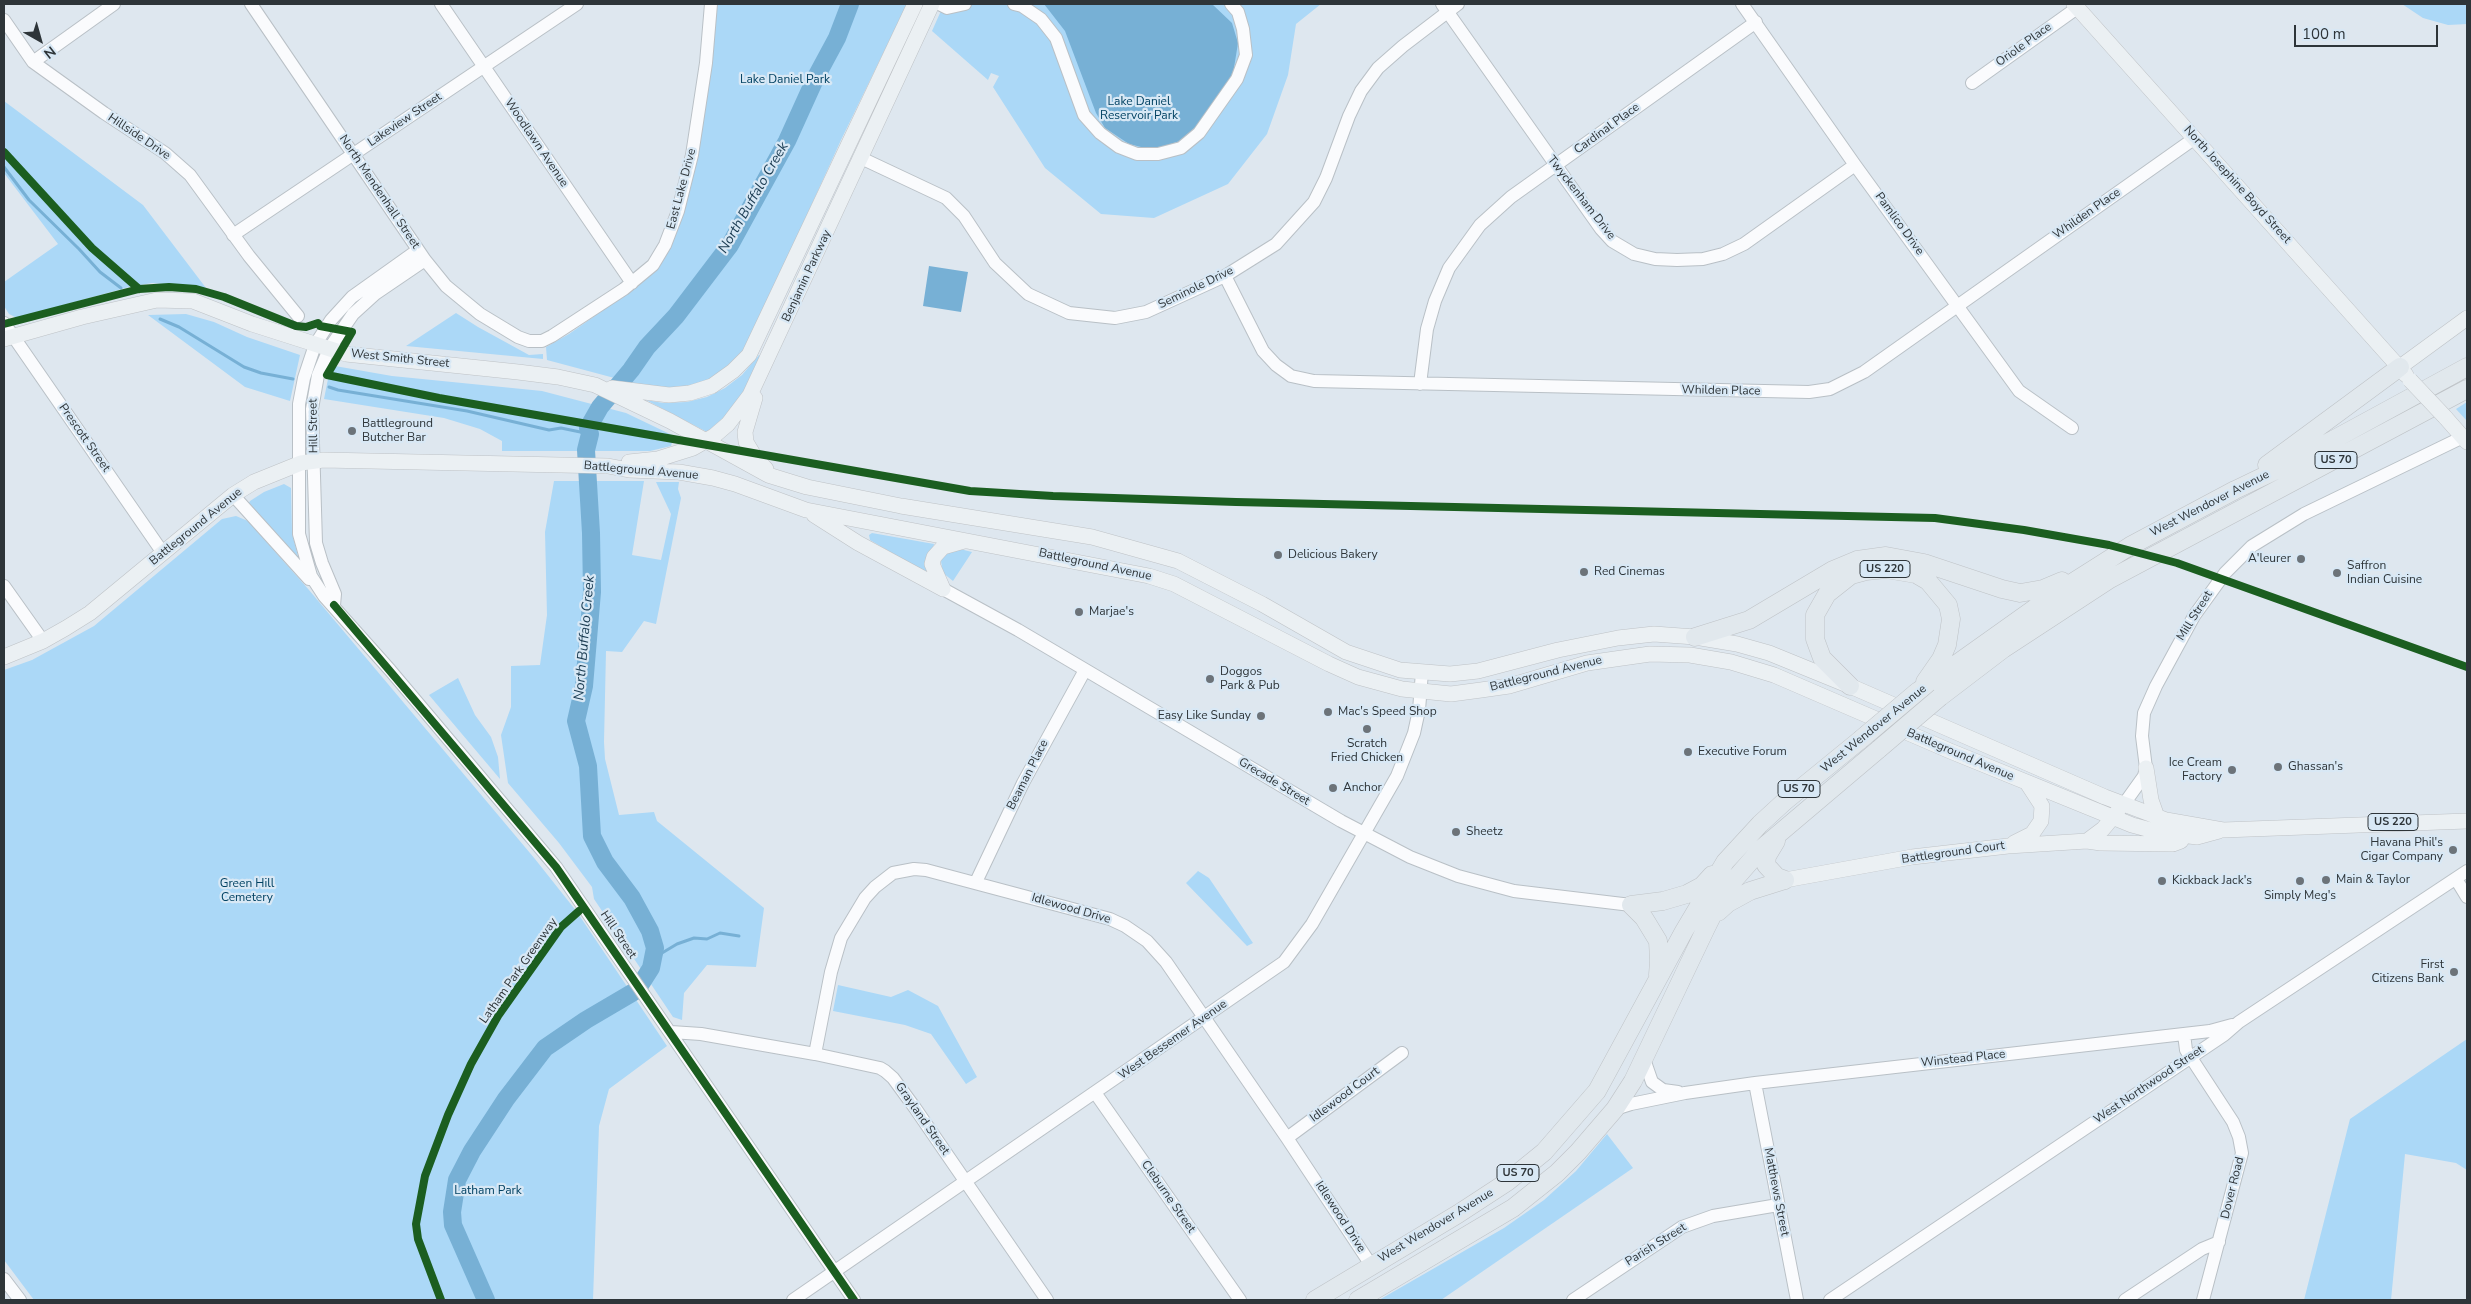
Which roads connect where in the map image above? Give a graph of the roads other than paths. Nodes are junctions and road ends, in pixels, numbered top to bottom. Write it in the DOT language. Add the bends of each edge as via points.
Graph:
graph roads {
  1 [pos="114,4"];
  2 [pos="251,4"];
  3 [pos="441,4"];
  4 [pos="576,4"];
  5 [pos="711,4"];
  6 [pos="915,4"];
  7 [pos="932,4"];
  8 [pos="939,4"];
  9 [pos="965,4"];
  10 [pos="1014,4"];
  11 [pos="1231,4"];
  12 [pos="1458,4"];
  13 [pos="1742,4"];
  14 [pos="2075,6"];
  15 [pos="1444,8"];
  16 [pos="4,20"];
  17 [pos="1756,22"];
  18 [pos="33,62"];
  19 [pos="484,66"];
  20 [pos="1972,83"];
  21 [pos="2195,138"];
  22 [pos="353,155"];
  23 [pos="861,158"];
  24 [pos="1856,165"];
  25 [pos="1555,166"];
  26 [pos="233,235"];
  27 [pos="422,255"];
  28 [pos="1224,276"];
  29 [pos="632,283"];
  30 [pos="1958,305"];
  31 [pos="298,316"];
  32 [pos="2467,318"];
  33 [pos="4,323"];
  34 [pos="8,338"];
  35 [pos="542,340"];
  36 [pos="322,347"];
  37 [pos="2467,367"];
  38 [pos="764,369"];
  39 [pos="2405,373"];
  40 [pos="1420,384"];
  41 [pos="2467,389"];
  42 [pos="628,395"];
  43 [pos="2072,428"];
  44 [pos="2465,440"];
  45 [pos="704,442"];
  46 [pos="308,462"];
  47 [pos="608,466"];
  48 [pos="779,478"];
  49 [pos="2235,490"];
  50 [pos="233,495"];
  51 [pos="806,510"];
  52 [pos="967,540"];
  53 [pos="163,553"];
  54 [pos="2090,570"];
  55 [pos="4,586"];
  56 [pos="317,588"];
  57 [pos="943,589"];
  58 [pos="334,605"];
  59 [pos="1695,637"];
  60 [pos="43,641"];
  61 [pos="4,657"];
  62 [pos="1085,670"];
  63 [pos="1422,672"];
  64 [pos="1850,686"];
  65 [pos="1421,691"];
  66 [pos="1918,692"];
  67 [pos="2146,768"];
  68 [pos="2027,783"];
  69 [pos="2124,804"];
  70 [pos="2113,817"];
  71 [pos="2157,817"];
  72 [pos="2467,821"];
  73 [pos="1785,827"];
  74 [pos="2222,830"];
  75 [pos="1364,834"];
  76 [pos="2197,837"];
  77 [pos="2087,841"];
  78 [pos="2008,846"];
  79 [pos="1724,862"];
  80 [pos="2467,872"];
  81 [pos="2456,879"];
  82 [pos="1785,880"];
  83 [pos="976,882"];
  84 [pos="2467,898"];
  85 [pos="1631,905"];
  86 [pos="1709,922"];
  87 [pos="1657,981"];
  88 [pos="1204,1018"];
  89 [pos="2239,1022"];
  90 [pos="671,1032"];
  91 [pos="2184,1034"];
  92 [pos="1402,1053"];
  93 [pos="815,1054"];
  94 [pos="2190,1057"];
  95 [pos="1644,1060"];
  96 [pos="1755,1083"];
  97 [pos="1685,1093"];
  98 [pos="1096,1094"];
  99 [pos="1615,1109"];
  100 [pos="1287,1138"];
  101 [pos="965,1182"];
  102 [pos="1778,1205"];
  103 [pos="2219,1242"];
  104 [pos="1371,1265"];
  105 [pos="835,1272"];
  106 [pos="4,1279"];
  107 [pos="20,1300"];
  108 [pos="793,1300"];
  109 [pos="854,1300"];
  110 [pos="1047,1300"];
  111 [pos="1240,1300"];
  112 [pos="1315,1300"];
  113 [pos="1358,1300"];
  114 [pos="1573,1300"];
  115 [pos="1796,1300"];
  116 [pos="1830,1300"];
  117 [pos="2125,1300"];
  118 [pos="2203,1300"];
  1 -- 18 [label="street"];
  2 -- 22 [label="street, North Mendenhall Street"];
  3 -- 19 [label="street, Woodlawn Avenue"];
  4 -- 19 [label="street, Lakeview Street"];
  5 -- 29 [label="street, East Lake Drive" via="692,155 678,212 660,255"];
  6 -- 42 [label="main road, Benjamin Parkway" via="749,355 712,386 690,393"];
  7 -- 23 [label="main road, Benjamin Parkway"];
  8 -- 9 [label="street" via="947,8"];
  10 -- 11 [label="street" via="1041,19 1056,38 1084,115 1119,146 1137,154 1158,154 1181,148 1200,133 1237,79 1246,55 1243,28 1238,12"];
  12 -- 15 [label="street, Seminole Drive"];
  13 -- 17 [label="street, Pamlico Drive"];
  14 -- 20 [label="street, Oriole Place"];
  14 -- 21 [label="main road, North Josephine Boyd Street"];
  15 -- 25 [label="street, Twyckenham Drive"];
  15 -- 28 [label="street, Seminole Drive" via="1378,68 1361,91 1326,178 1314,202 1296,224 1276,244"];
  16 -- 18 [label="street, Hillside Drive"];
  17 -- 24 [label="street, Pamlico Drive"];
  17 -- 25 [label="street, Cardinal Place"];
  18 -- 26 [label="street, Hillside Drive" via="165,153 200,188"];
  19 -- 22 [label="street, Lakeview Street"];
  19 -- 29 [label="street, Woodlawn Avenue"];
  21 -- 30 [label="street, Whilden Place"];
  21 -- 39 [label="main road, North Josephine Boyd Street"];
  22 -- 26 [label="street, Lakeview Street"];
  22 -- 27 [label="street, North Mendenhall Street"];
  23 -- 28 [label="street, Seminole Drive" via="946,198 964,216 994,263 1028,294 1069,313 1115,318 1146,312"];
  23 -- 38 [label="main road, Benjamin Parkway"];
  24 -- 25 [label="street, Twyckenham Drive" via="1744,244 1703,259 1677,260 1634,254 1612,241"];
  24 -- 30 [label="street, Pamlico Drive"];
  25 -- 40 [label="street, Cardinal Place" via="1511,197 1480,225 1449,268 1427,329"];
  26 -- 31 [label="street, Hillside Drive"];
  27 -- 35 [label="street, North Mendenhall Street" via="446,286 480,314 518,337 529,341"];
  27 -- 36 [label="street, Hill Street" via="352,297 331,320"];
  28 -- 40 [label="street, Whilden Place" via="1263,351 1291,376 1314,381"];
  29 -- 35 [label="street, East Lake Drive" via="582,318"];
  30 -- 40 [label="street, Whilden Place" via="1864,372 1830,389 1809,392"];
  30 -- 43 [label="street, Pamlico Drive" via="2019,391"];
  32 -- 39 [label="main road"];
  33 -- 34 [label="street, Prescott Street"];
  34 -- 36 [label="main road, West Smith Street" via="82,317 157,300 174,300 193,301"];
  34 -- 53 [label="street, Prescott Street"];
  36 -- 42 [label="main road, West Smith Street" via="346,354 550,376"];
  36 -- 46 [label="street, Hill Street" via="301,389"];
  37 -- 49 [label="highway, West Wendover Avenue / US 70"];
  38 -- 45 [label="main road, Benjamin Parkway" via="740,410"];
  38 -- 48 [label="main road" via="748,419 746,442 755,457"];
  39 -- 44 [label="main road, North Josephine Boyd Street, bridge"];
  39 -- 49 [label="highway"];
  41 -- 73 [label="highway, West Wendover Avenue / US 70, bridge" via="2110,580 2011,644 1940,697"];
  42 -- 45 [label="main road, West Smith Street"];
  44 -- 67 [label="street, Mill Street" via="2304,514 2252,546 2225,573 2194,616 2144,713 2142,736"];
  45 -- 47 [label="main road, Benjamin Parkway" via="674,455"];
  45 -- 48 [label="main road, Battleground Avenue"];
  46 -- 47 [label="main road, Battleground Avenue"];
  46 -- 50 [label="main road, Battleground Avenue" via="270,474"];
  46 -- 56 [label="street, Hill Street" via="299,534"];
  46 -- 58 [label="street, Hill Street" via="316,543 335,594"];
  47 -- 51 [label="main road, Battleground Avenue" via="713,478"];
  48 -- 63 [label="main road, Battleground Avenue" via="807,487 901,506 1092,537 1178,561 1346,652 1400,670"];
  49 -- 54 [label="highway, West Wendover Avenue / US 70"];
  50 -- 53 [label="main road, Battleground Avenue"];
  50 -- 56 [label="street, Hill Street"];
  51 -- 52 [label="main road, Battleground Avenue"];
  51 -- 57 [label="main road" via="858,543"];
  52 -- 57 [label="main road" via="943,547 934,557 932,564"];
  52 -- 65 [label="main road, Battleground Avenue" via="1124,569 1174,584 1358,677"];
  53 -- 60 [label="main road, Battleground Avenue" via="90,612"];
  54 -- 59 [label="highway" via="2043,589 2020,593 1924,563 1886,556 1857,560 1833,570 1749,620"];
  54 -- 66 [label="highway, West Wendover Avenue / US 70"];
  55 -- 60 [label="street"];
  56 -- 58 [label="street, Hill Street"];
  57 -- 62 [label="street, Grecade Street"];
  58 -- 90 [label="street, Hill Street" via="526,830 578,897"];
  59 -- 63 [label="main road, Battleground Avenue" via="1654,634 1618,638 1478,671"];
  59 -- 64 [label="main road, Battleground Avenue" via="1769,653"];
  60 -- 61 [label="main road, Battleground Avenue"];
  62 -- 75 [label="street, Grecade Street"];
  62 -- 83 [label="street, Beaman Place" via="1023,783"];
  63 -- 65 [label="street, West Bessemer Avenue"];
  64 -- 66 [label="highway, US 220" via="1822,658 1815,639 1815,615 1827,594 1851,575 1866,570 1902,571 1916,574 1937,589 1948,605 1951,619 1941,659"];
  64 -- 69 [label="main road, Battleground Avenue / US 220"];
  65 -- 68 [label="main road, Battleground Avenue" via="1451,694 1509,686 1587,663 1617,658 1650,654 1690,655 1731,662 1774,675"];
  65 -- 75 [label="street, West Bessemer Avenue" via="1414,733 1406,755 1390,791"];
  66 -- 79 [label="highway, West Wendover Avenue / US 70, bridge" via="1784,802"];
  67 -- 69 [label="street" via="2139,785"];
  67 -- 71 [label="main road"];
  68 -- 70 [label="main road, Battleground Avenue"];
  68 -- 78 [label="main road" via="2042,806 2042,821 2032,834"];
  69 -- 70 [label="main road"];
  69 -- 71 [label="main road, Battleground Avenue / US 220"];
  70 -- 76 [label="main road, Battleground Avenue" via="2158,832"];
  70 -- 77 [label="main road"];
  71 -- 74 [label="main road, Battleground Avenue / US 220"];
  72 -- 74 [label="main road, Battleground Avenue / US 220"];
  73 -- 82 [label="highway" via="1766,861 1770,870"];
  73 -- 86 [label="highway, West Wendover Avenue / US 70" via="1739,873"];
  74 -- 76 [label="main road, Battleground Avenue / US 220"];
  75 -- 85 [label="street, Grecade Street" via="1458,876 1514,891"];
  75 -- 88 [label="street, West Bessemer Avenue" via="1296,948 1271,972"];
  76 -- 77 [label="main road, US 220" via="2173,844"];
  77 -- 78 [label="main road, Battleground Court / US 220"];
  78 -- 82 [label="main road, Battleground Court / US 220" via="1912,857"];
  79 -- 85 [label="highway" via="1702,886 1687,894"];
  79 -- 87 [label="highway, West Wendover Avenue / US 70"];
  80 -- 81 [label="street, West Northwood Street"];
  81 -- 84 [label="street"];
  81 -- 89 [label="street, West Northwood Street"];
  82 -- 86 [label="highway, US 220" via="1738,896"];
  83 -- 88 [label="street, Idlewood Drive" via="1095,914 1136,932 1161,956"];
  83 -- 93 [label="street, Idlewood Drive" via="914,869 893,873 875,887 841,938"];
  85 -- 87 [label="highway" via="1644,918 1658,941"];
  86 -- 95 [label="highway, West Wendover Avenue / US 70"];
  87 -- 104 [label="highway, West Wendover Avenue / US 70" via="1597,1091 1544,1152 1507,1182"];
  88 -- 98 [label="street, West Bessemer Avenue"];
  88 -- 100 [label="street, Idlewood Drive"];
  89 -- 91 [label="street, Winstead Place" via="2210,1031"];
  89 -- 94 [label="street, West Northwood Street"];
  90 -- 93 [label="street, Grayland Street" via="701,1034"];
  90 -- 105 [label="street, Hill Street"];
  91 -- 94 [label="street, Dover Road"];
  91 -- 96 [label="street, Winstead Place"];
  92 -- 100 [label="street, Idlewood Court"];
  93 -- 101 [label="street, Grayland Street" via="880,1068 890,1074"];
  94 -- 103 [label="street, Dover Road" via="2233,1122 2242,1153"];
  94 -- 116 [label="street, West Northwood Street"];
  95 -- 97 [label="street, Winstead Place" via="1649,1077 1657,1087 1668,1092"];
  95 -- 99 [label="highway, West Wendover Avenue / US 70"];
  96 -- 97 [label="street, Winstead Place"];
  96 -- 102 [label="street, Matthews Street"];
  97 -- 99 [label="street, Winstead Place"];
  98 -- 101 [label="street, West Bessemer Avenue"];
  98 -- 111 [label="street, Cleburne Street"];
  99 -- 113 [label="highway, West Wendover Avenue / US 70" via="1557,1173 1519,1204"];
  100 -- 104 [label="street, Idlewood Drive"];
  101 -- 105 [label="street, West Bessemer Avenue"];
  101 -- 110 [label="street, Grayland Street"];
  102 -- 114 [label="street, Parish Street" via="1713,1216 1682,1227"];
  102 -- 115 [label="street, Matthews Street"];
  103 -- 117 [label="street" via="2202,1249"];
  103 -- 118 [label="street, Dover Road"];
  104 -- 112 [label="highway, West Wendover Avenue / US 70"];
  105 -- 108 [label="street, West Bessemer Avenue"];
  105 -- 109 [label="street, Hill Street"];
  106 -- 107 [label="street"];
}
